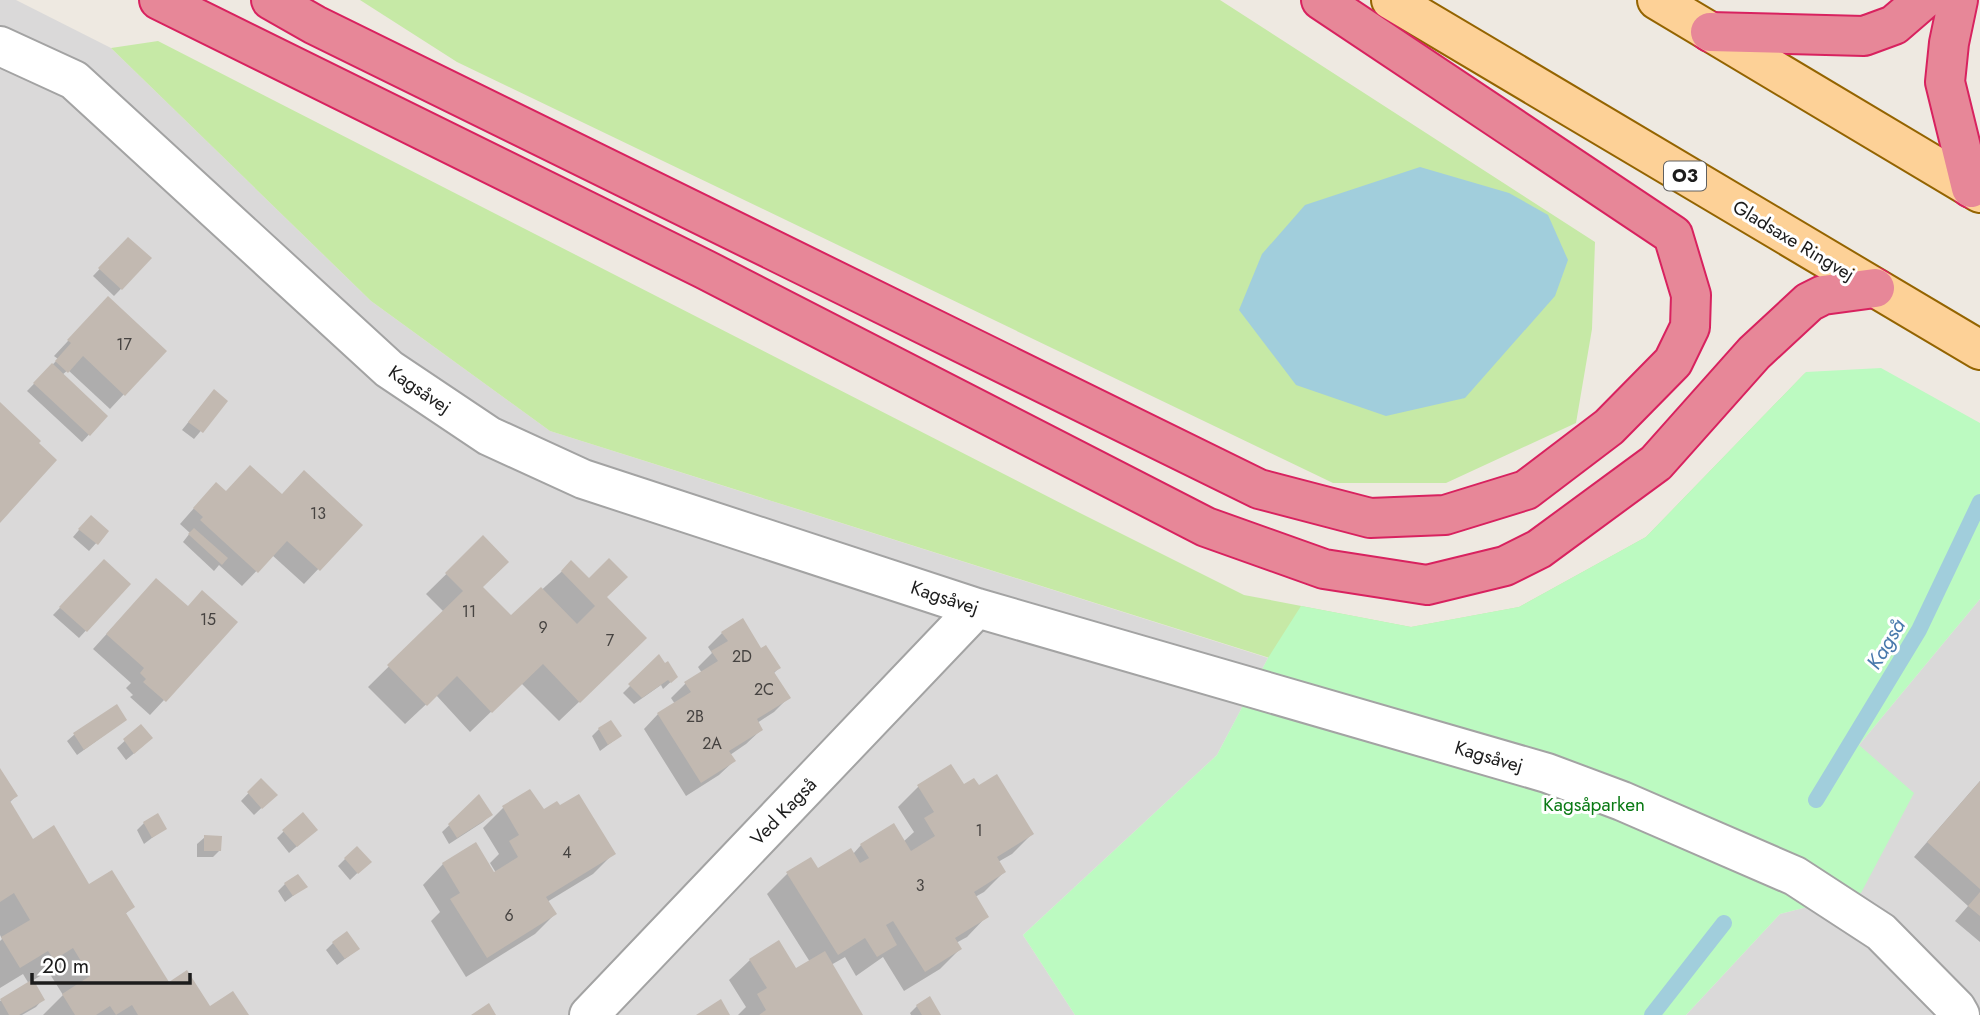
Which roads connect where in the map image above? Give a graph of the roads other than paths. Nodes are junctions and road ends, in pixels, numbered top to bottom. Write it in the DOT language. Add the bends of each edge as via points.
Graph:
graph roads {
  1 [pos="159,0"];
  2 [pos="271,0"];
  3 [pos="1321,0"];
  4 [pos="1391,0"];
  5 [pos="1657,0"];
  6 [pos="1923,0"];
  7 [pos="1958,0"];
  8 [pos="1710,32"];
  9 [pos="0,46"];
  10 [pos="1976,190"];
  11 [pos="1875,288"];
  12 [pos="1980,350"];
  13 [pos="977,608"];
  14 [pos="589,1015"];
  15 [pos="1960,1015"];
  1 -- 11 [label="highway" via="704,269 1206,527 1324,569 1427,585 1505,566 1539,549 1656,463 1754,353 1809,302 1823,295"];
  2 -- 3 [label="highway" via="1259,489 1370,518 1446,515 1526,490 1609,427 1673,362 1690,327 1691,295 1673,235"];
  4 -- 11 [label="main road, Gladsaxe Ringvej / O3"];
  5 -- 8 [label="main road"];
  6 -- 8 [label="highway" via="1894,25 1864,36"];
  7 -- 10 [label="highway" via="1945,82"];
  8 -- 10 [label="main road"];
  9 -- 13 [label="street, Kagsåvej" via="74,80 389,369 489,436 583,479"];
  11 -- 12 [label="main road, Gladsaxe Ringvej / O3"];
  13 -- 14 [label="street, Ved Kagså"];
  13 -- 15 [label="street, Kagsåvej" via="1546,773 1622,801 1795,876 1881,932"];
}
